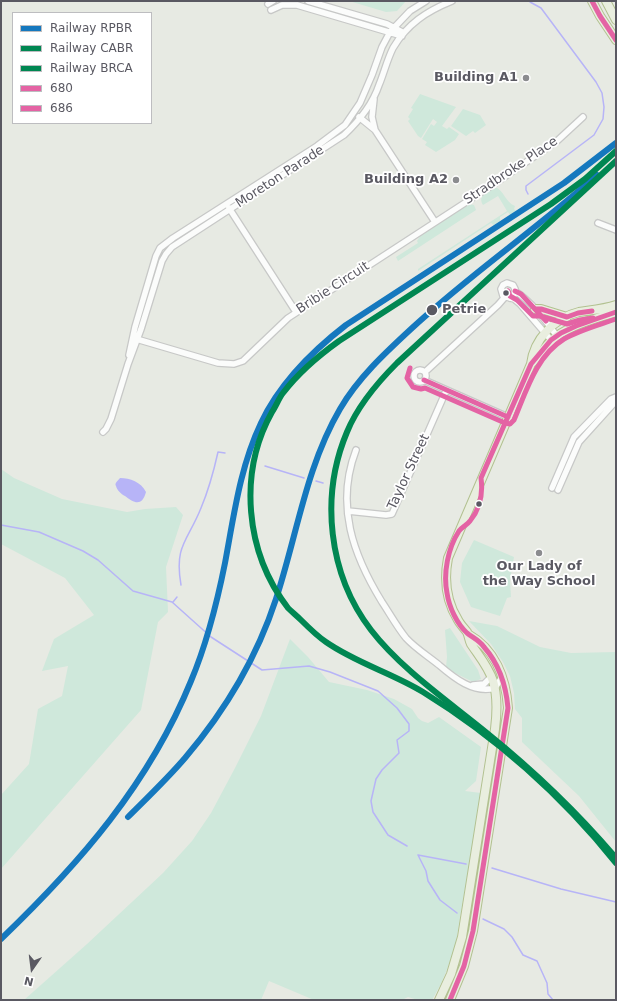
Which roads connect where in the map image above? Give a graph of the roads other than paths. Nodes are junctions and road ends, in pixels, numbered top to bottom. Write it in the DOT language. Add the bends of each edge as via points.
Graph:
graph roads {
  1 [pos="273,1"];
  2 [pos="308,1"];
  3 [pos="426,1"];
  4 [pos="452,1"];
  5 [pos="591,1"];
  6 [pos="606,1"];
  7 [pos="288,3"];
  8 [pos="268,4"];
  9 [pos="271,10"];
  10 [pos="616,20"];
  11 [pos="395,28"];
  12 [pos="390,32"];
  13 [pos="403,35"];
  14 [pos="616,40"];
  15 [pos="374,97"];
  16 [pos="356,111"];
  17 [pos="583,117"];
  18 [pos="360,119"];
  19 [pos="375,130"];
  20 [pos="228,207"];
  21 [pos="435,222"];
  22 [pos="598,222"];
  23 [pos="616,230"];
  24 [pos="515,291"];
  25 [pos="507,297"];
  26 [pos="616,305"];
  27 [pos="535,309"];
  28 [pos="296,312"];
  29 [pos="616,312"];
  30 [pos="567,316"];
  31 [pos="548,330"];
  32 [pos="554,338"];
  33 [pos="135,339"];
  34 [pos="531,364"];
  35 [pos="425,372"];
  36 [pos="424,380"];
  37 [pos="446,391"];
  38 [pos="616,397"];
  39 [pos="616,401"];
  40 [pos="508,417"];
  41 [pos="103,432"];
  42 [pos="356,450"];
  43 [pos="552,488"];
  44 [pos="558,490"];
  45 [pos="348,511"];
  46 [pos="468,634"];
  47 [pos="491,675"];
  48 [pos="503,676"];
  49 [pos="469,685"];
  50 [pos="495,688"];
  51 [pos="438,1000"];
  52 [pos="450,1000"];
  1 -- 8 [label="street"];
  2 -- 11 [label="street"];
  3 -- 11 [label="street, Moreton Parade" via="410,11"];
  4 -- 13 [label="street, Moreton Parade" via="430,10"];
  5 -- 14 [label="highway"];
  6 -- 10 [label="highway"];
  7 -- 9 [label="street"];
  7 -- 12 [label="street"];
  11 -- 12 [label="street, Moreton Parade"];
  11 -- 13 [label="street"];
  12 -- 13 [label="street"];
  12 -- 16 [label="street, Moreton Parade"];
  13 -- 15 [label="street, Moreton Parade" via="389,57"];
  15 -- 18 [label="street, Moreton Parade"];
  15 -- 19 [label="street" via="372,117"];
  16 -- 18 [label="street"];
  16 -- 20 [label="street, Moreton Parade" via="332,136"];
  17 -- 21 [label="street, Stradbroke Place" via="557,141"];
  18 -- 19 [label="street"];
  18 -- 20 [label="street, Moreton Parade" via="337,140"];
  19 -- 21 [label="street"];
  20 -- 28 [label="street"];
  20 -- 33 [label="street, Moreton Parade" via="166,254"];
  21 -- 28 [label="street, Bribie Circuit"];
  22 -- 23 [label="street"];
  24 -- 25 [label="street" via="514,295"];
  24 -- 25 [label="street" via="512,284 505,284 501,289 502,294"];
  24 -- 27 [label="street"];
  25 -- 31 [label="street" via="520,304"];
  25 -- 35 [label="street"];
  26 -- 30 [label="highway"];
  27 -- 30 [label="highway"];
  27 -- 31 [label="street"];
  28 -- 33 [label="street, Bribie Circuit" via="276,328 250,356 234,364 218,363"];
  29 -- 32 [label="highway" via="576,326"];
  30 -- 31 [label="highway"];
  31 -- 32 [label="street"];
  31 -- 34 [label="highway" via="532,353"];
  32 -- 34 [label="highway"];
  33 -- 41 [label="street, Moreton Parade" via="111,418"];
  34 -- 40 [label="highway"];
  35 -- 36 [label="street"];
  35 -- 36 [label="street" via="420,370 414,374 417,381"];
  36 -- 37 [label="street"];
  37 -- 40 [label="street"];
  37 -- 45 [label="street, Taylor Street" via="392,514"];
  38 -- 43 [label="street" via="574,437"];
  39 -- 44 [label="street" via="579,442"];
  40 -- 46 [label="highway" via="448,558 448,594 455,614"];
  42 -- 45 [label="street" via="350,470"];
  45 -- 49 [label="street" via="351,535 359,560 374,590 399,628 417,647 457,679"];
  46 -- 47 [label="highway"];
  46 -- 48 [label="highway" via="485,648"];
  47 -- 49 [label="street" via="484,684"];
  47 -- 50 [label="highway"];
  48 -- 50 [label="street"];
  48 -- 52 [label="highway" via="508,708 473,931 464,966"];
  49 -- 50 [label="street" via="484,690"];
  50 -- 51 [label="highway" via="495,729 462,937 451,974"];
}
